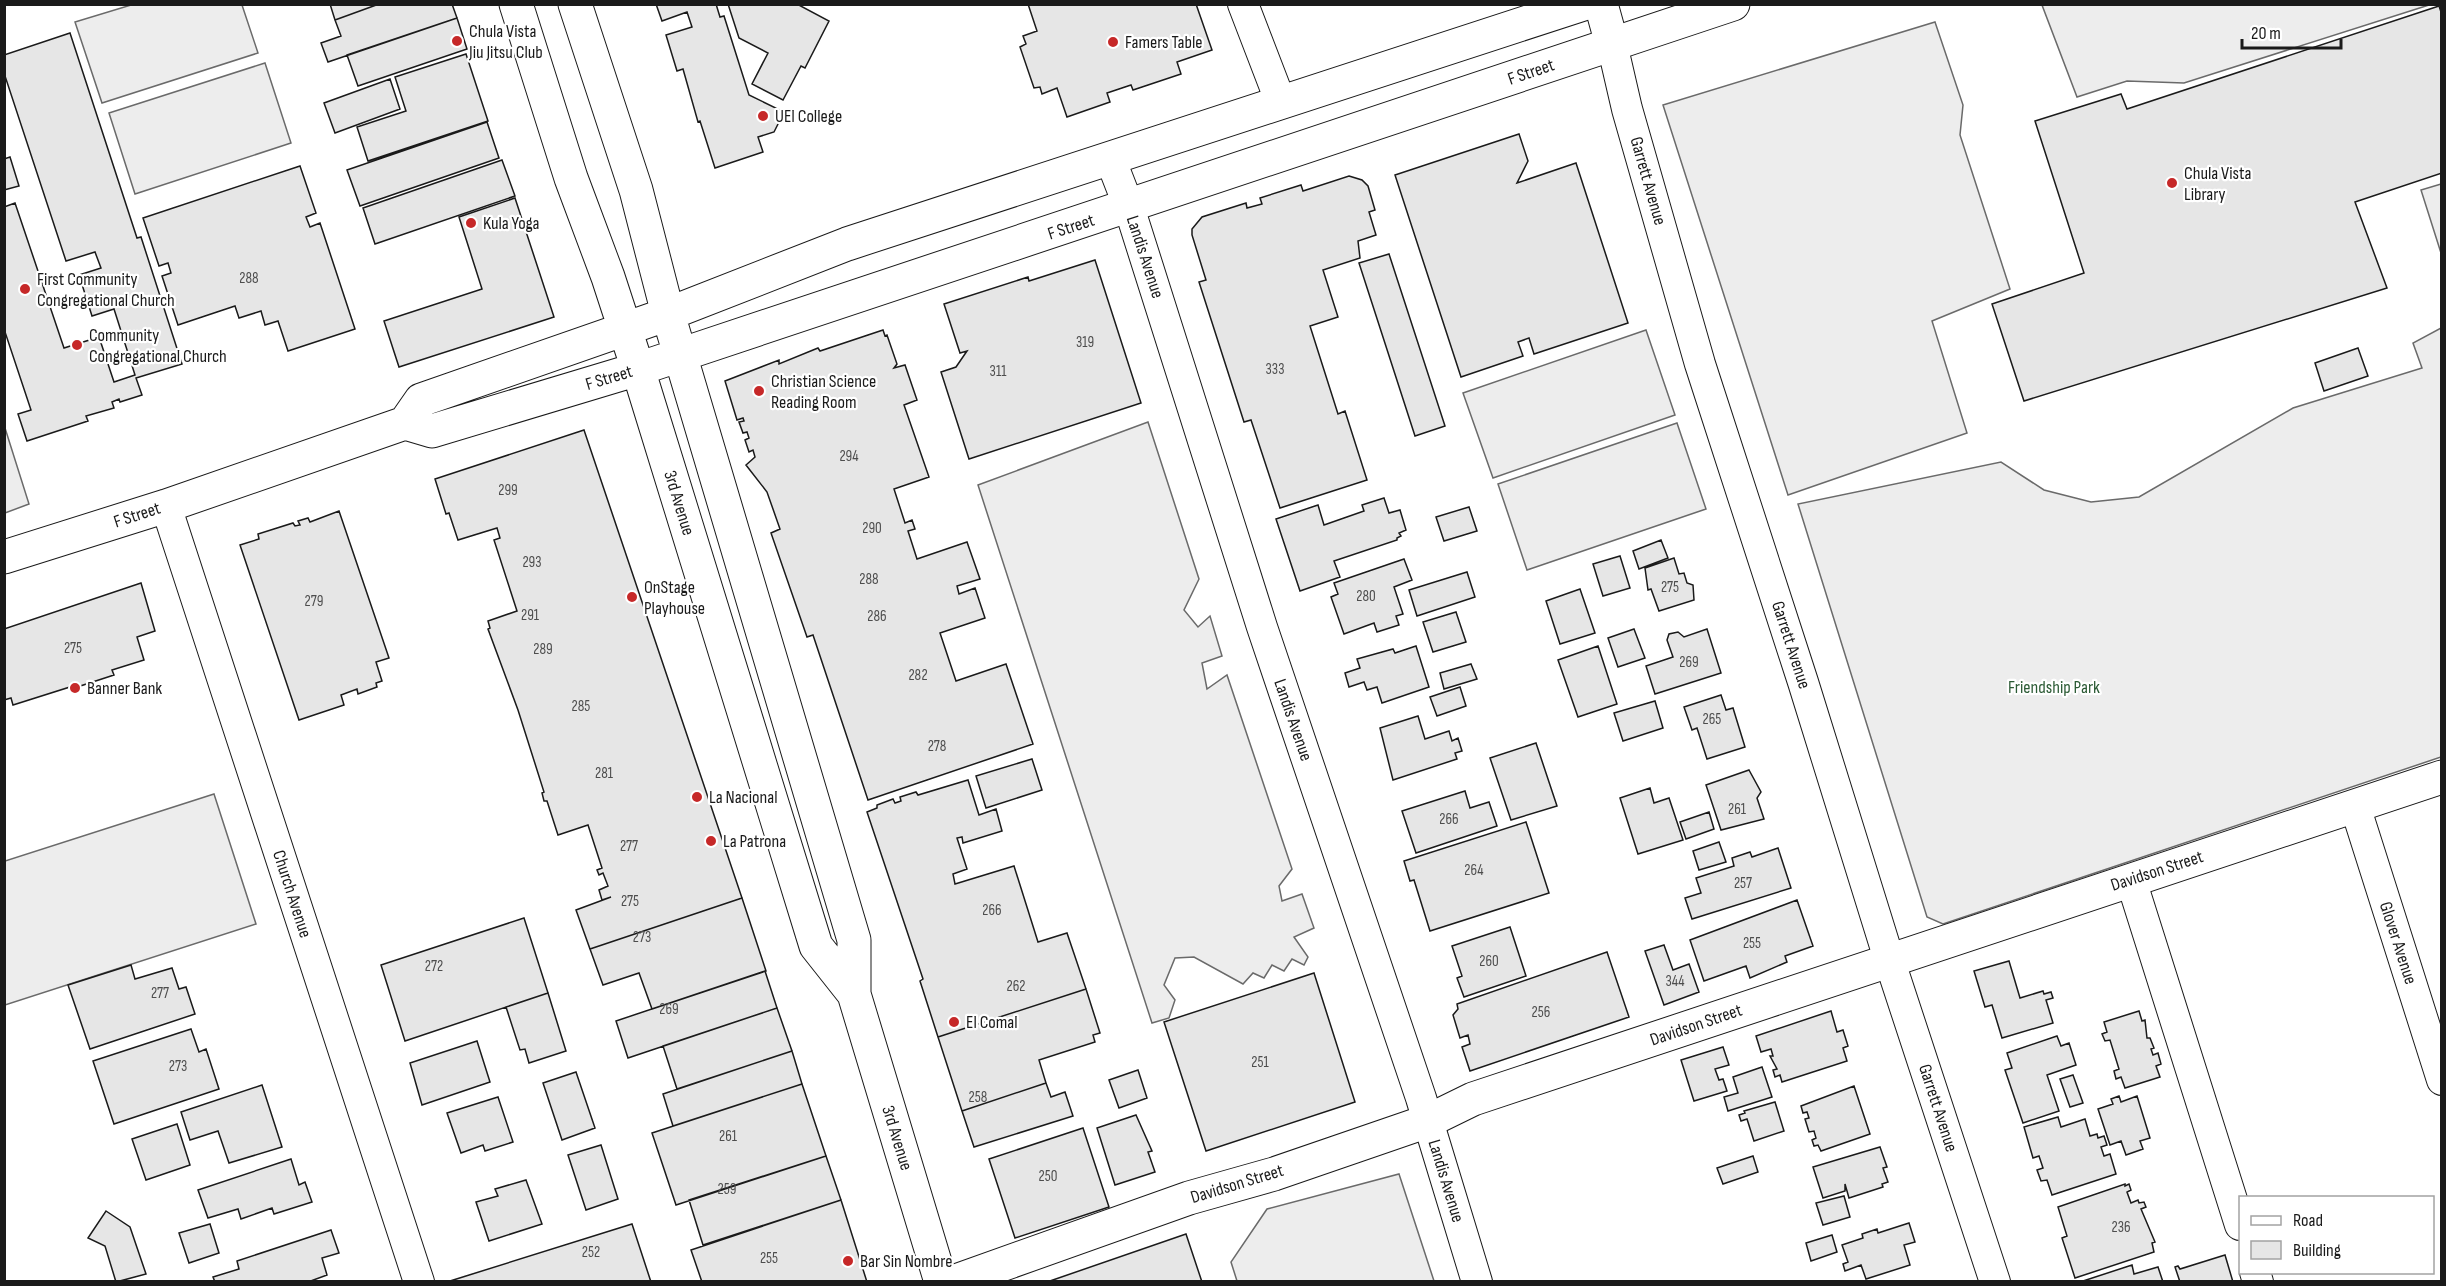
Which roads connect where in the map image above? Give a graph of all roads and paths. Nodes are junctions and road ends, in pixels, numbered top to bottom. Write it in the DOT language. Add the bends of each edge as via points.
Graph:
graph roads {
  1 [pos="516,4"];
  2 [pos="575,4"];
  3 [pos="1583,4"];
  4 [pos="1601,4"];
  5 [pos="1733,4"];
  6 [pos="1245,6"];
  7 [pos="1612,44"];
  8 [pos="1281,103"];
  9 [pos="1110,158"];
  10 [pos="1129,207"];
  11 [pos="668,314"];
  12 [pos="624,327"];
  13 [pos="680,354"];
  14 [pos="638,369"];
  15 [pos="405,423"];
  16 [pos="166,506"];
  17 [pos="4,557"];
  18 [pos="2442,777"];
  19 [pos="2355,806"];
  20 [pos="2131,880"];
  21 [pos="1889,959"];
  22 [pos="854,994"];
  23 [pos="2442,1080"];
  24 [pos="1428,1121"];
  25 [pos="2239,1219"];
  26 [pos="419,1281"];
  27 [pos="941,1281"];
  28 [pos="953,1281"];
  29 [pos="1477,1281"];
  30 [pos="1995,1281"];
  1 -- 12 [label="main road, 3rd Avenue" via="571,178"];
  2 -- 11 [label="main road, 3rd Avenue" via="636,190"];
  3 -- 8 [label="main road"];
  4 -- 7 [label="main road, Garrett Avenue"];
  5 -- 7 [label="main road, F Street"];
  6 -- 8 [label="street"];
  7 -- 10 [label="main road, F Street"];
  7 -- 21 [label="street, Garrett Avenue" via="1701,364"];
  8 -- 9 [label="main road"];
  9 -- 10 [label="street, Landis Avenue"];
  9 -- 11 [label="main road" via="848,244"];
  10 -- 13 [label="main road, F Street"];
  10 -- 24 [label="street, Landis Avenue" via="1259,616"];
  11 -- 12 [label="main road"];
  11 -- 13 [label="main road, 3rd Avenue"];
  12 -- 14 [label="main road, 3rd Avenue"];
  12 -- 15 [label="main road" via="421,400"];
  13 -- 14 [label="main road, F Street"];
  13 -- 22 [label="main road, 3rd Avenue" via="854,940"];
  14 -- 15 [label="main road, F Street" via="432,431"];
  14 -- 22 [label="main road, 3rd Avenue" via="816,946"];
  15 -- 16 [label="main road, F Street"];
  16 -- 17 [label="main road, F Street"];
  16 -- 26 [label="street, Church Avenue"];
  18 -- 19 [label="main road, Davidson Street"];
  19 -- 20 [label="main road, Davidson Street"];
  19 -- 23 [label="street, Glover Avenue"];
  20 -- 21 [label="main road, Davidson Street"];
  20 -- 25 [label="street"];
  21 -- 24 [label="main road, Davidson Street" via="1473,1099"];
  21 -- 30 [label="street, Garrett Avenue"];
  22 -- 27 [label="main road, 3rd Avenue"];
  24 -- 28 [label="main road, Davidson Street" via="1274,1174 1189,1198"];
  24 -- 29 [label="street, Landis Avenue"];
}
